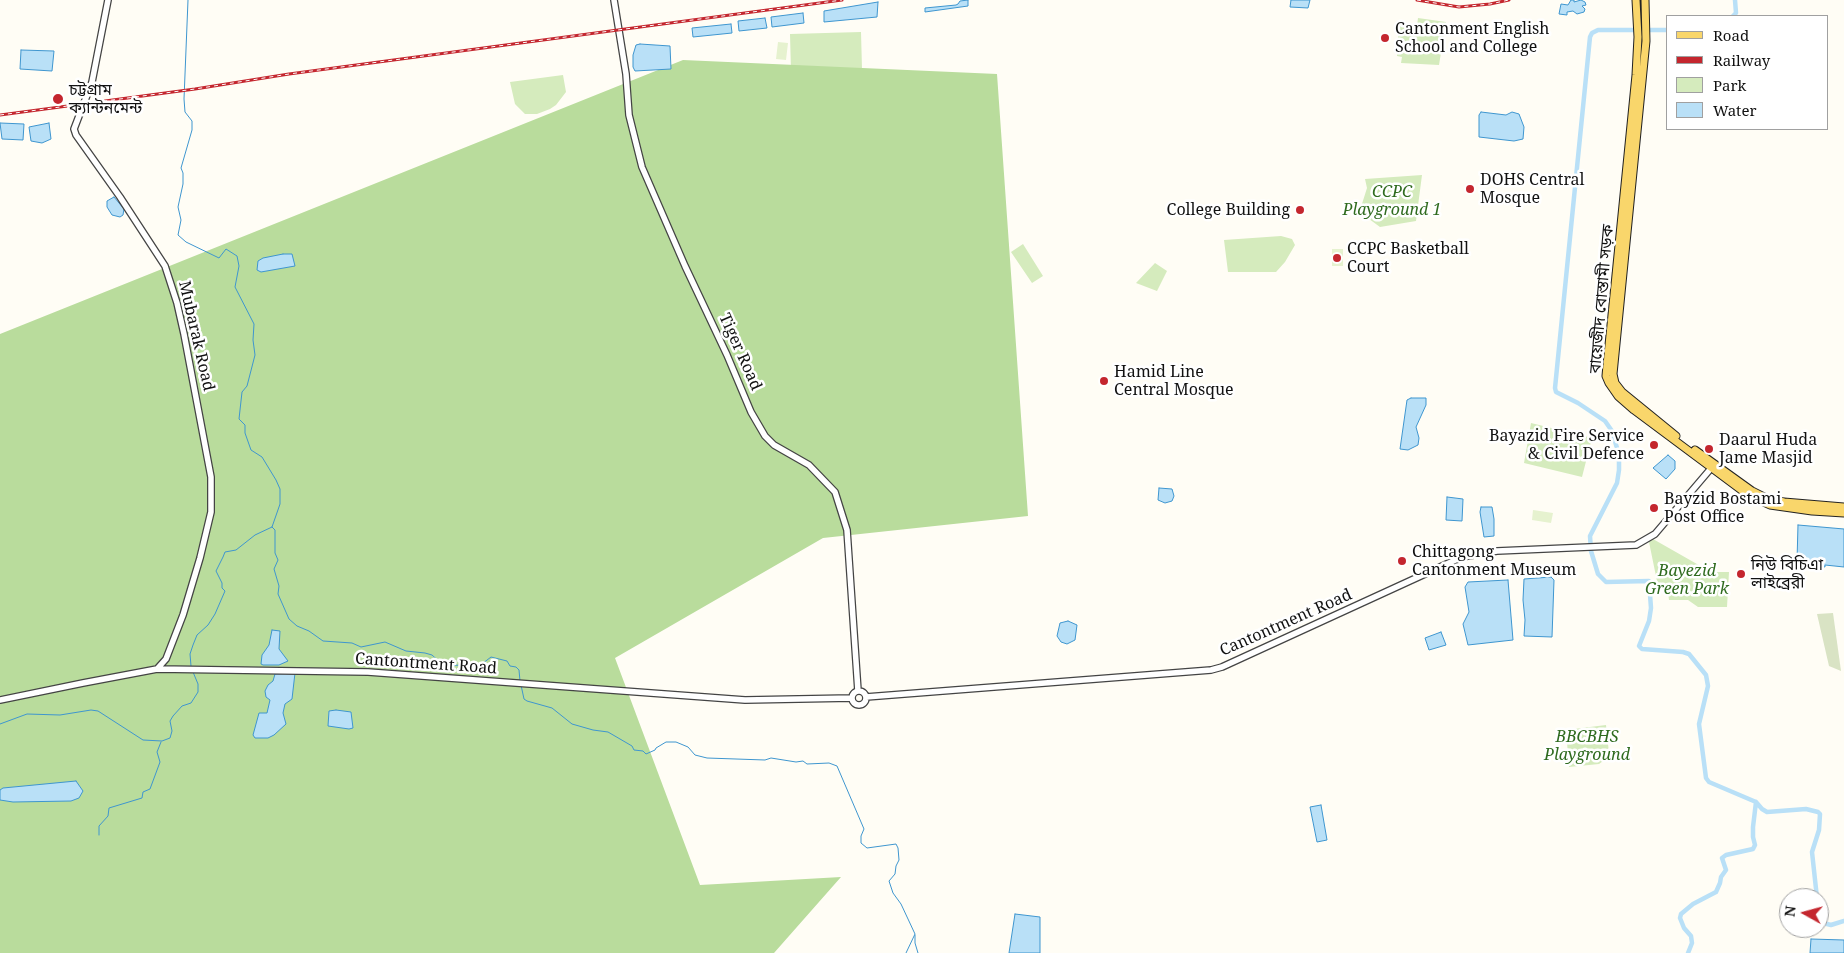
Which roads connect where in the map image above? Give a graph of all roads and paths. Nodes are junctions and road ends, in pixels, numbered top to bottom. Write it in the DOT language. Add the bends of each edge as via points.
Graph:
graph roads {
  1 [pos="108,0"];
  2 [pos="614,0"];
  3 [pos="1636,0"];
  4 [pos="1645,0"];
  5 [pos="1641,25"];
  6 [pos="1713,466"];
  7 [pos="1844,507"];
  8 [pos="1844,513"];
  9 [pos="157,669"];
  10 [pos="858,691"];
  11 [pos="866,697"];
  12 [pos="852,698"];
  13 [pos="0,700"];
  1 -- 9 [label="street, Mubarak Road" via="92,82 74,129 165,266 184,334 211,477 211,512 184,615 166,659"];
  2 -- 10 [label="street, Tiger Road" via="629,115 642,167 685,266 765,436 809,466 835,492 847,530"];
  3 -- 5 [label="main road, বায়েজীদ বোস্তামী সড়ক"];
  4 -- 5 [label="main road, বায়েজীদ বোস্তামী সড়ক"];
  5 -- 6 [label="main road, বায়েজীদ বোস্তামী সড়ক" via="1613,374 1615,383 1634,403"];
  6 -- 7 [label="main road, বায়েজীদ বোস্তামী সড়ক" via="1764,497"];
  6 -- 8 [label="main road, বায়েজীদ বোস্তামী সড়ক" via="1748,495 1770,505"];
  6 -- 11 [label="street, Cantontment Road" via="1651,537 1636,545 1497,551 1462,557 1222,667"];
  9 -- 12 [label="street, Cantontment Road" via="368,672 745,700"];
  9 -- 13 [label="street, Cantontment Road"];
  10 -- 11 [label="street"];
  10 -- 12 [label="street"];
  11 -- 12 [label="street" via="859,704"];
}
